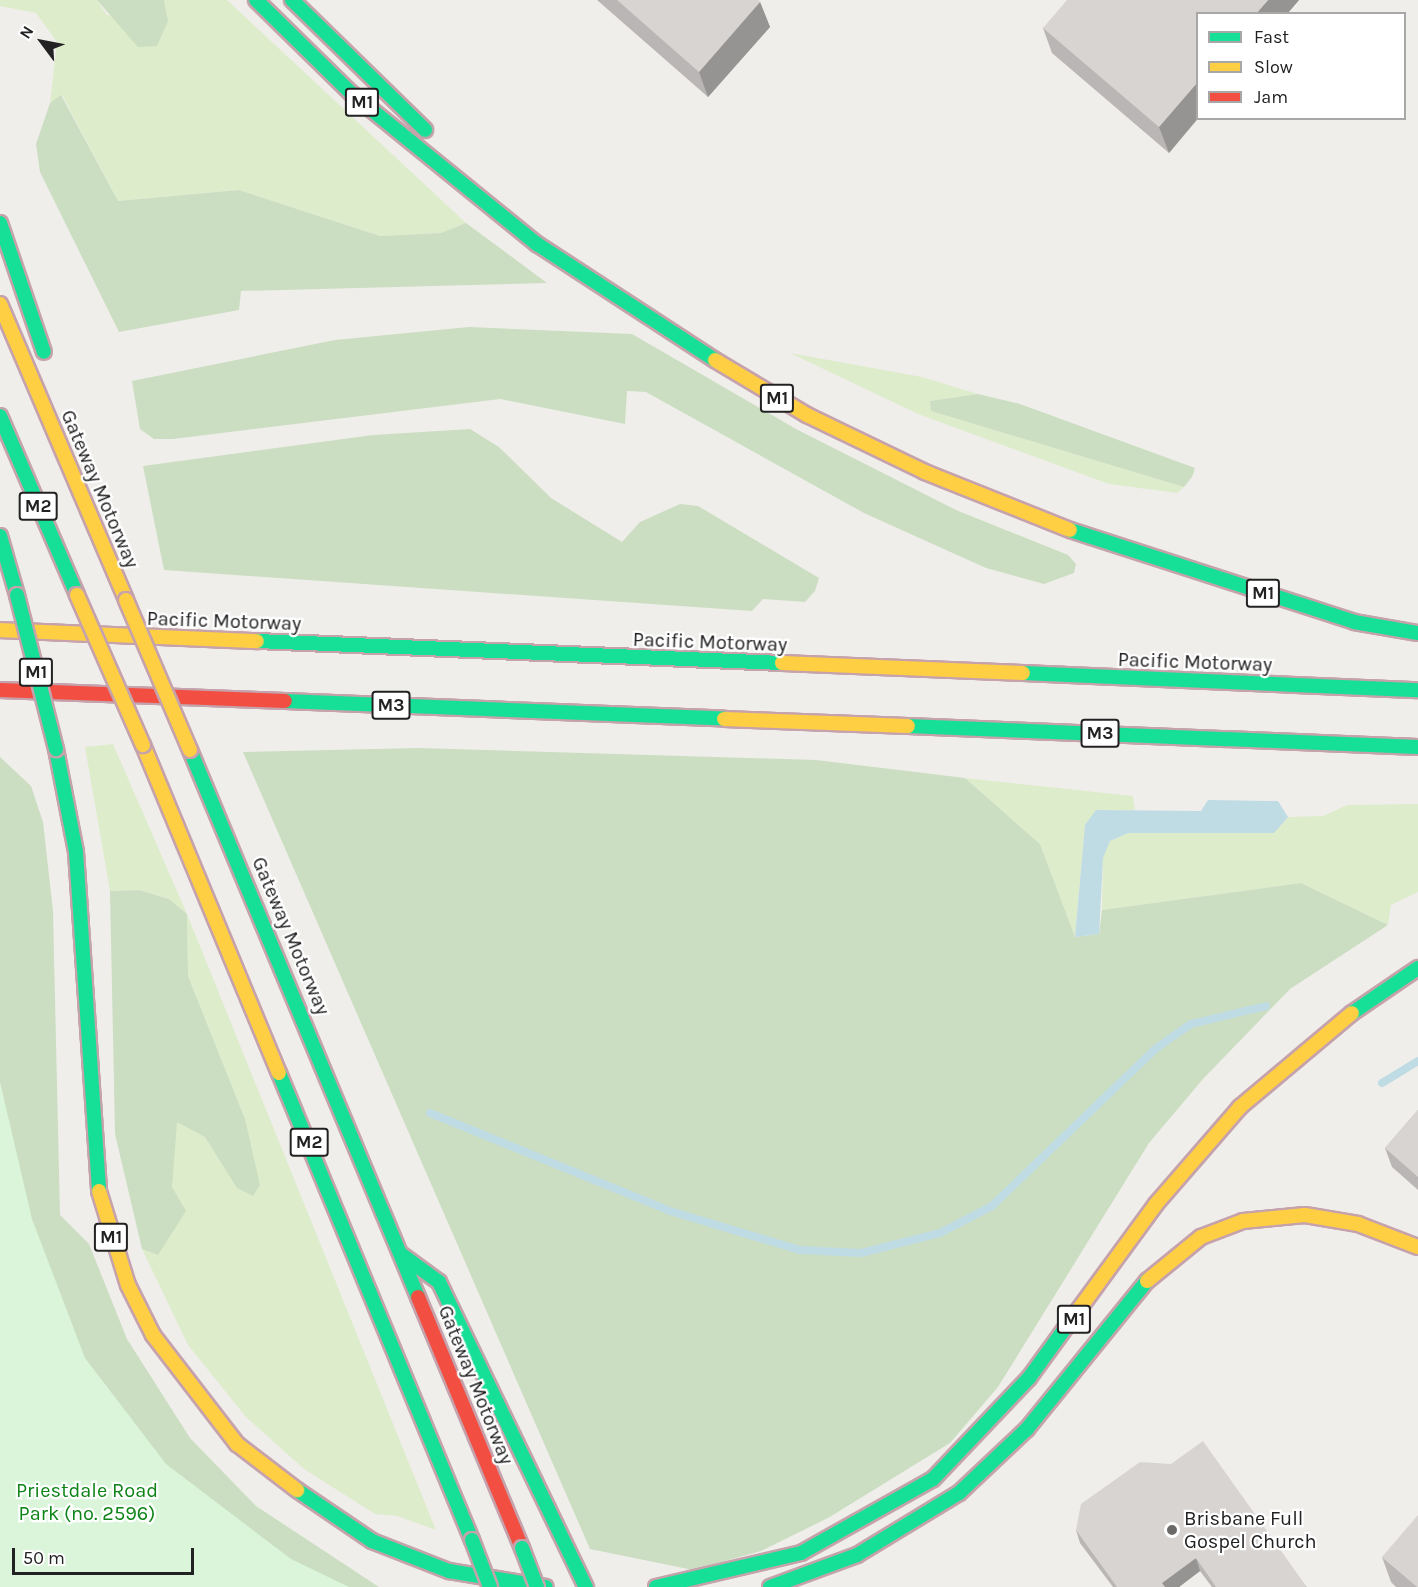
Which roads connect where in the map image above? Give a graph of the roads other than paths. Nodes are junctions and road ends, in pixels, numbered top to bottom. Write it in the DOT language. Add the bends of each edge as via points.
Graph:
graph roads {
  1 [pos="256,0"];
  2 [pos="292,0"];
  3 [pos="475,196"];
  4 [pos="0,223"];
  5 [pos="0,304"];
  6 [pos="50,367"];
  7 [pos="62,411"];
  8 [pos="0,416"];
  9 [pos="61,446"];
  10 [pos="0,536"];
  11 [pos="0,630"];
  12 [pos="1418,633"];
  13 [pos="0,690"];
  14 [pos="1418,690"];
  15 [pos="1418,747"];
  16 [pos="1418,968"];
  17 [pos="1418,1247"];
  18 [pos="402,1255"];
  19 [pos="677,1586"];
  20 [pos="490,1587"];
  21 [pos="537,1587"];
  22 [pos="546,1587"];
  23 [pos="586,1587"];
  24 [pos="656,1587"];
  25 [pos="770,1587"];
  1 -- 3 [label="highway, M1" via="351,93"];
  2 -- 3 [label="highway" via="428,133"];
  3 -- 12 [label="highway, M1" via="625,306 699,352 807,415 925,472 1110,546 1354,622"];
  4 -- 6 [label="highway"];
  5 -- 9 [label="highway, Gateway Motorway / M2"];
  7 -- 9 [label="highway"];
  8 -- 20 [label="highway, M2, bridge" via="142,745"];
  9 -- 18 [label="highway, Gateway Motorway / M2, bridge"];
  10 -- 22 [label="highway, M1, bridge" via="56,749 77,864 84,1075 94,1176 128,1286 153,1335 237,1444 338,1521 440,1568"];
  11 -- 14 [label="highway, Pacific Motorway"];
  13 -- 15 [label="highway, M3"];
  16 -- 19 [label="highway, M1" via="1339,1022 1240,1107 1156,1204 1029,1378 933,1479 801,1553"];
  17 -- 25 [label="highway" via="1358,1224 1305,1215 1243,1221 1201,1238 1146,1282 1027,1429 959,1493 857,1555"];
  18 -- 21 [label="highway, Gateway Motorway / M2, bridge"];
  18 -- 23 [label="highway" via="439,1282"];
  19 -- 24 [label="highway, M1"];
}
